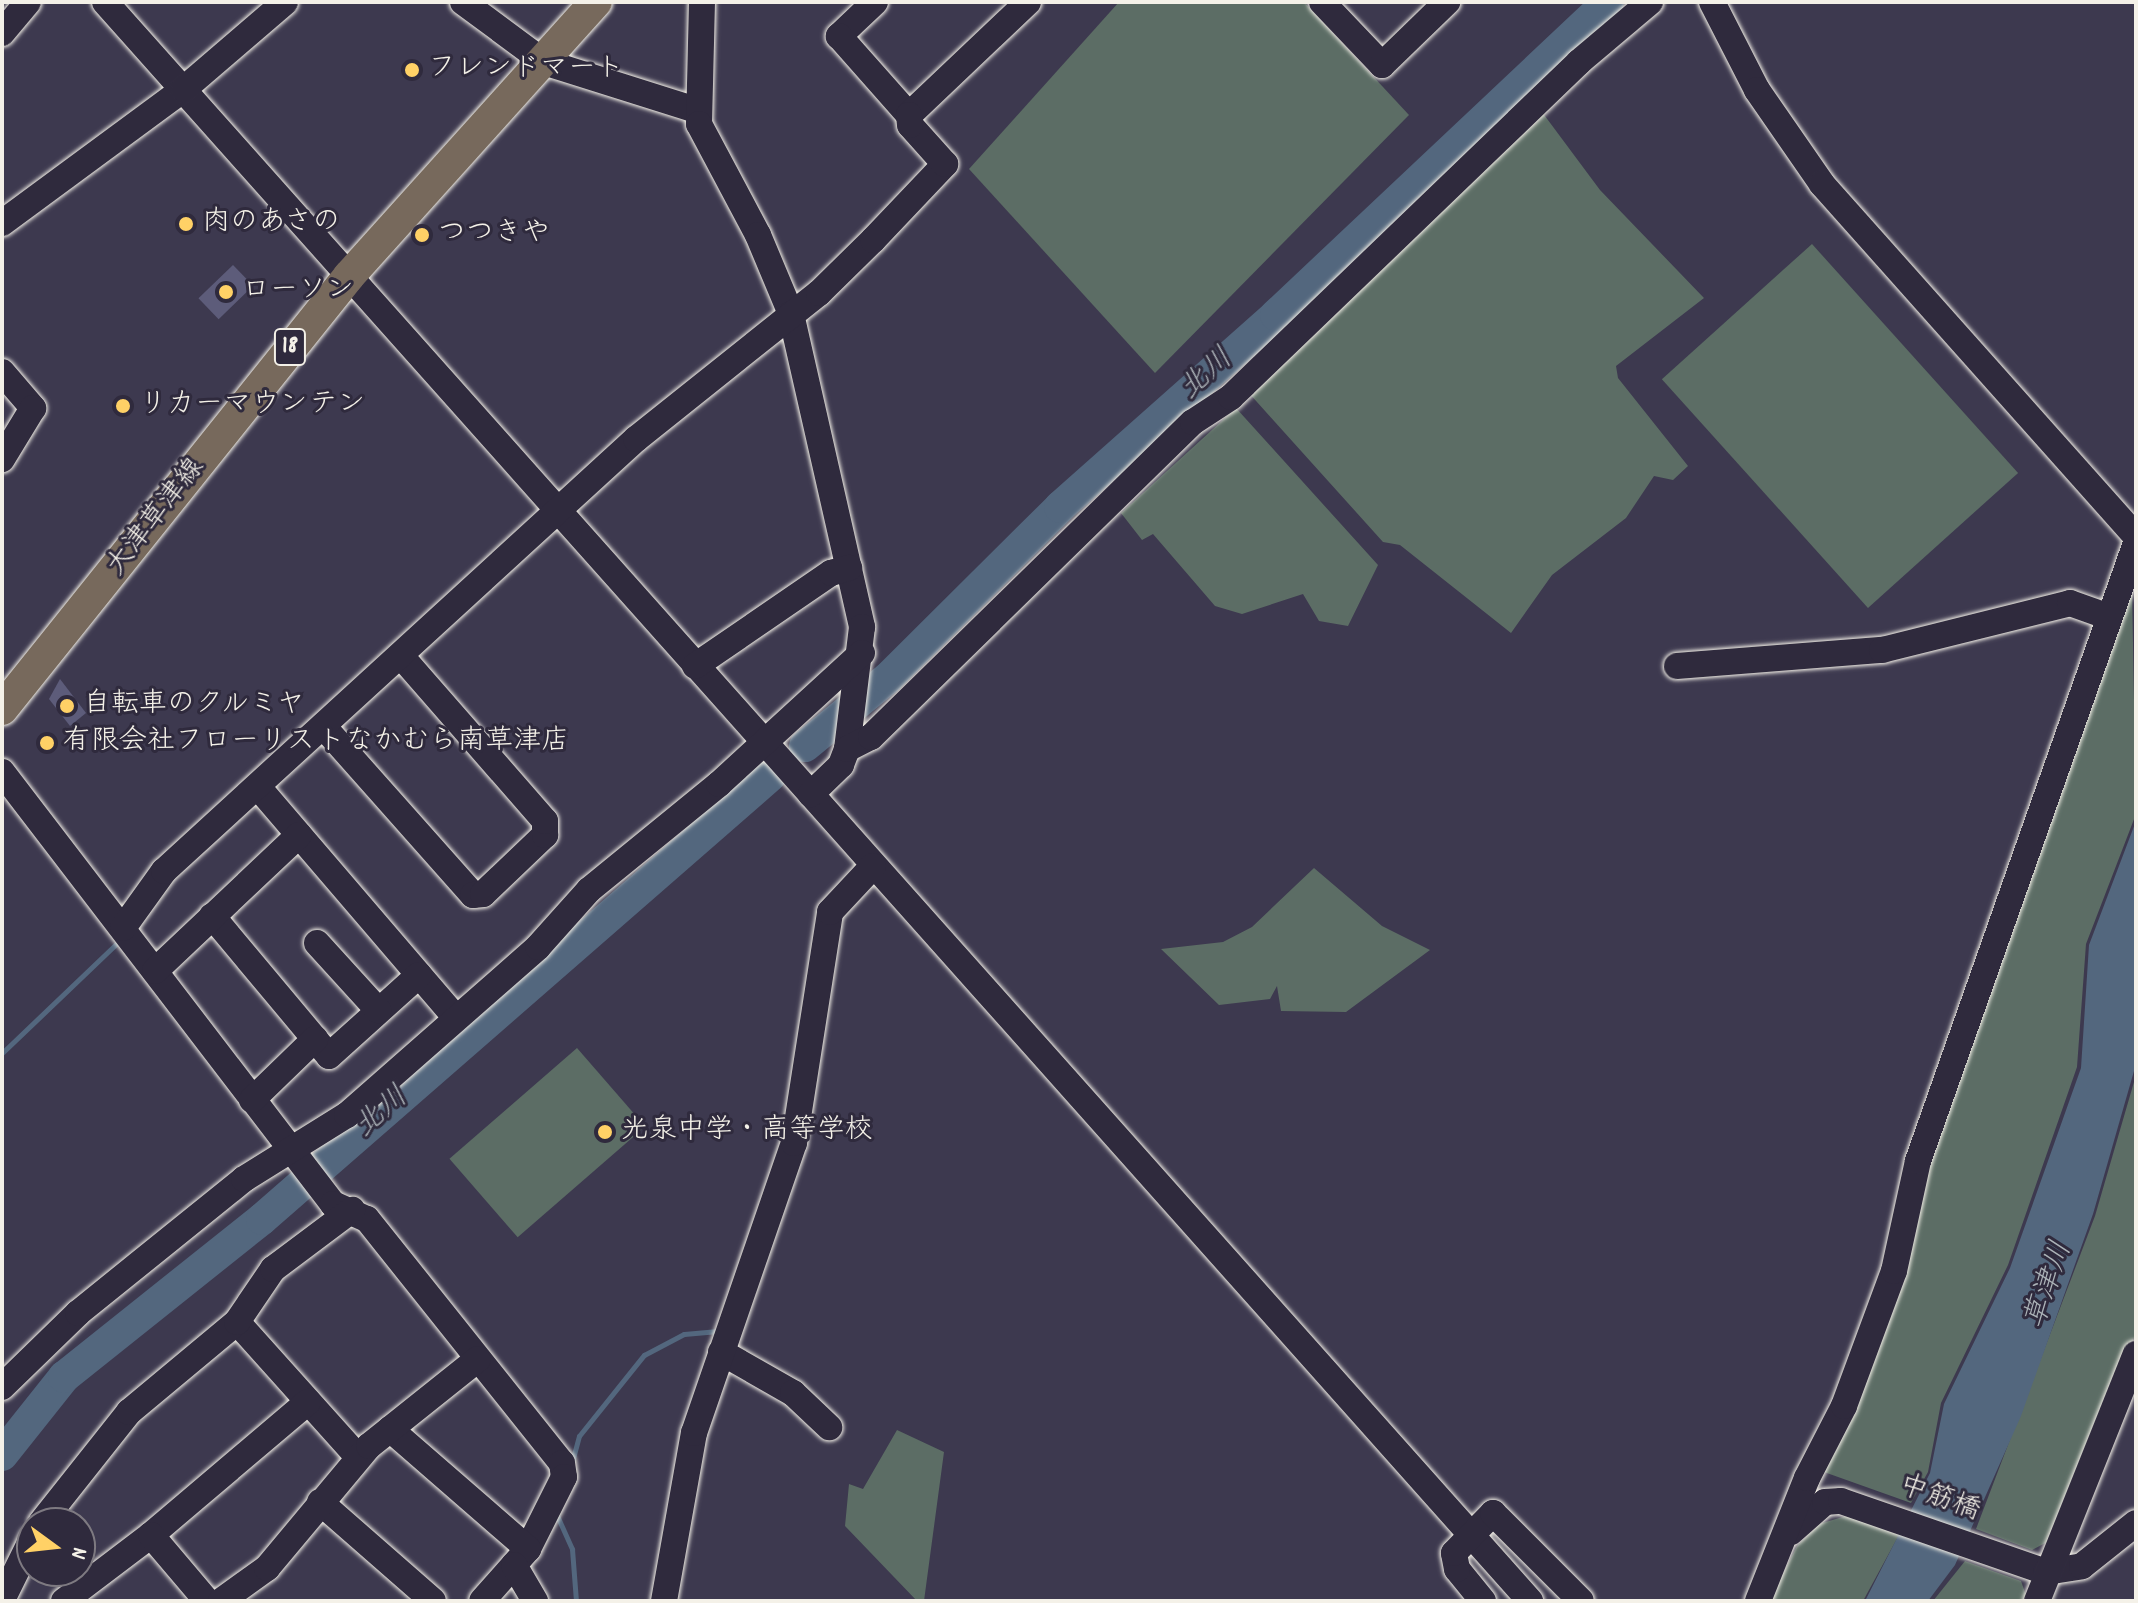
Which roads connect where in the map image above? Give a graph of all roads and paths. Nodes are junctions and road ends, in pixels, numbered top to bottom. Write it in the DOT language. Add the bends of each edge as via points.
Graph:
graph roads {
  1 [pos="28,2"];
  2 [pos="105,2"];
  3 [pos="463,2"];
  4 [pos="596,2"];
  5 [pos="702,2"];
  6 [pos="875,2"];
  7 [pos="1028,2"];
  8 [pos="1322,2"];
  9 [pos="1447,2"];
  10 [pos="1650,2"];
  11 [pos="1712,2"];
  12 [pos="270,6"];
  13 [pos="2,33"];
  14 [pos="544,62"];
  15 [pos="184,89"];
  16 [pos="696,110"];
  17 [pos="909,115"];
  18 [pos="2,223"];
  19 [pos="349,276"];
  20 [pos="791,314"];
  21 [pos="2,372"];
  22 [pos="2,459"];
  23 [pos="562,513"];
  24 [pos="2133,526"];
  25 [pos="849,568"];
  26 [pos="2109,617"];
  27 [pos="402,657"];
  28 [pos="861,659"];
  29 [pos="695,666"];
  30 [pos="1677,666"];
  31 [pos="2,709"];
  32 [pos="323,726"];
  33 [pos="848,745"];
  34 [pos="766,746"];
  35 [pos="2,772"];
  36 [pos="258,787"];
  37 [pos="804,787"];
  38 [pos="299,835"];
  39 [pos="873,866"];
  40 [pos="212,916"];
  41 [pos="123,928"];
  42 [pos="317,943"];
  43 [pos="155,971"];
  44 [pos="419,975"];
  45 [pos="378,1010"];
  46 [pos="456,1018"];
  47 [pos="315,1039"];
  48 [pos="252,1100"];
  49 [pos="292,1152"];
  50 [pos="343,1207"];
  51 [pos="237,1322"];
  52 [pos="721,1352"];
  53 [pos="478,1359"];
  54 [pos="2134,1375"];
  55 [pos="2,1387"];
  56 [pos="308,1402"];
  57 [pos="829,1427"];
  58 [pos="390,1429"];
  59 [pos="358,1457"];
  60 [pos="320,1502"];
  61 [pos="54,1507"];
  62 [pos="2136,1523"];
  63 [pos="2084,1525"];
  64 [pos="151,1535"];
  65 [pos="1470,1535"];
  66 [pos="1783,1540"];
  67 [pos="521,1557"];
  68 [pos="2038,1569"];
  69 [pos="64,1601"];
  70 [pos="207,1601"];
  71 [pos="221,1601"];
  72 [pos="433,1601"];
  73 [pos="482,1601"];
  74 [pos="535,1601"];
  75 [pos="664,1601"];
  76 [pos="1483,1601"];
  77 [pos="1530,1601"];
  78 [pos="1581,1601"];
  79 [pos="1758,1601"];
  80 [pos="2037,1601"];
  81 [pos="2046,1601"];
  1 -- 13 [label="street"];
  2 -- 15 [label="street"];
  3 -- 14 [label="street"];
  4 -- 14 [label="main road, 大津草津線 / 18"];
  5 -- 16 [label="street"];
  6 -- 17 [label="street" via="839,36"];
  7 -- 17 [label="street"];
  8 -- 9 [label="street" via="1382,65"];
  10 -- 33 [label="street" via="1579,62 1231,397 1193,422 871,737"];
  11 -- 24 [label="street" via="1757,90 1822,184"];
  12 -- 15 [label="street"];
  14 -- 16 [label="street"];
  14 -- 19 [label="main road, 大津草津線 / 18"];
  15 -- 18 [label="street"];
  15 -- 19 [label="street"];
  16 -- 20 [label="street" via="707,146 758,235"];
  17 -- 20 [label="street" via="910,125 945,164 819,293"];
  19 -- 23 [label="street"];
  19 -- 31 [label="main road, 大津草津線 / 18"];
  20 -- 23 [label="street" via="636,439"];
  20 -- 25 [label="street"];
  21 -- 22 [label="street" via="33,408"];
  23 -- 27 [label="street"];
  23 -- 29 [label="street"];
  24 -- 26 [label="street"];
  25 -- 28 [label="street"];
  25 -- 29 [label="street" via="831,573"];
  26 -- 30 [label="street" via="2070,603 1882,650"];
  26 -- 66 [label="street" via="1918,1161 1889,1285"];
  27 -- 32 [label="street"];
  27 -- 32 [label="street" via="545,821 545,835 483,894 473,895"];
  28 -- 33 [label="street"];
  28 -- 34 [label="street"];
  29 -- 34 [label="street"];
  32 -- 36 [label="street"];
  33 -- 37 [label="street" via="841,765"];
  34 -- 37 [label="street"];
  34 -- 46 [label="street" via="589,890 538,947"];
  35 -- 41 [label="street"];
  36 -- 38 [label="street"];
  36 -- 41 [label="street" via="164,871"];
  37 -- 39 [label="street"];
  38 -- 40 [label="street"];
  38 -- 44 [label="street"];
  39 -- 52 [label="street" via="830,912 794,1143"];
  39 -- 65 [label="street"];
  40 -- 43 [label="street"];
  40 -- 47 [label="street"];
  41 -- 43 [label="street"];
  42 -- 45 [label="street"];
  43 -- 48 [label="street"];
  44 -- 45 [label="street"];
  44 -- 46 [label="street"];
  45 -- 47 [label="street" via="329,1056"];
  46 -- 49 [label="street" via="347,1115"];
  47 -- 48 [label="street"];
  48 -- 49 [label="street"];
  49 -- 50 [label="street"];
  49 -- 55 [label="street" via="244,1179 90,1304"];
  50 -- 51 [label="street" via="273,1269"];
  50 -- 53 [label="street" via="367,1219"];
  51 -- 56 [label="street"];
  51 -- 61 [label="street" via="129,1412"];
  52 -- 57 [label="street" via="793,1393"];
  52 -- 75 [label="street" via="694,1433"];
  53 -- 58 [label="street"];
  53 -- 67 [label="street" via="562,1463 564,1477"];
  54 -- 63 [label="street"];
  54 -- 68 [label="street"];
  56 -- 59 [label="street"];
  56 -- 64 [label="street"];
  58 -- 59 [label="street"];
  58 -- 67 [label="street"];
  59 -- 60 [label="street"];
  60 -- 71 [label="street" via="267,1568"];
  60 -- 72 [label="street"];
  62 -- 68 [label="street" via="2082,1566"];
  64 -- 69 [label="street"];
  64 -- 70 [label="street"];
  65 -- 76 [label="street" via="1454,1553 1457,1569"];
  65 -- 77 [label="street"];
  65 -- 78 [label="street" via="1493,1513"];
  66 -- 68 [label="street, 中筋橋" via="1825,1502 1855,1504"];
  66 -- 79 [label="street"];
  67 -- 73 [label="street"];
  67 -- 74 [label="street"];
  68 -- 80 [label="street"];
  68 -- 81 [label="street"];
}
